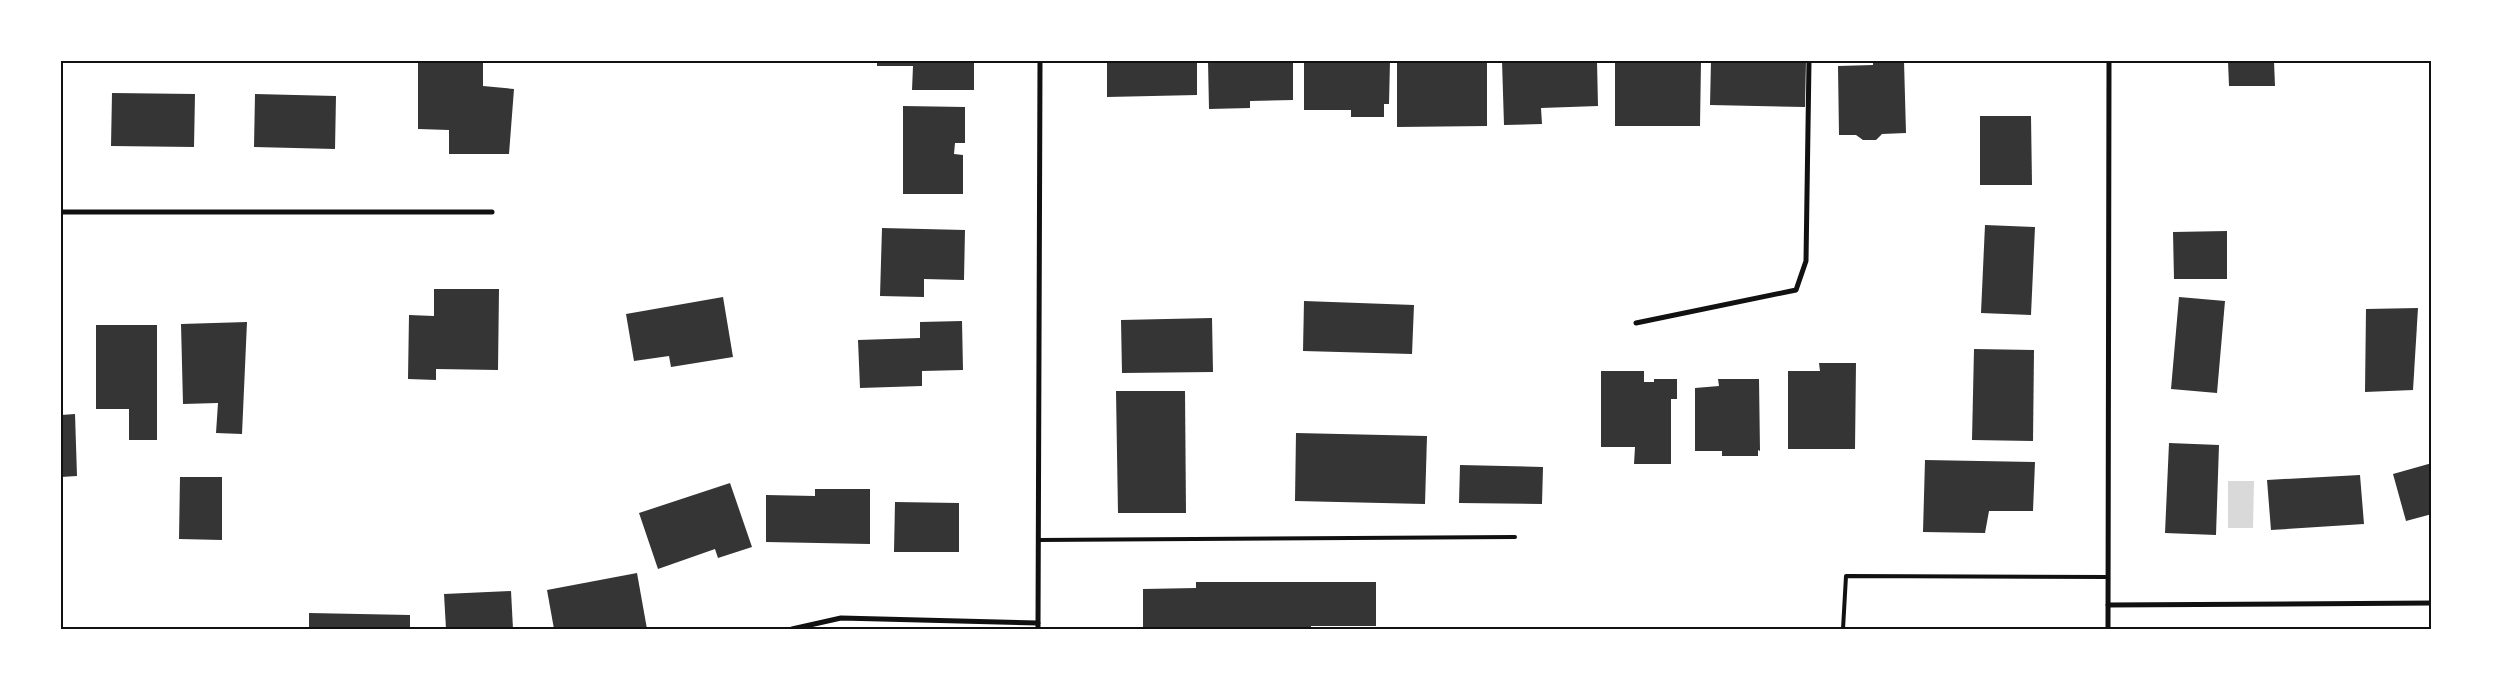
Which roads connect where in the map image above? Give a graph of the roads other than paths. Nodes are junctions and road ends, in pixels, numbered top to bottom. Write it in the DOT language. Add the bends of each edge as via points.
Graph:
graph roads {
  1 [pos="1040,61"];
  2 [pos="1809,61"];
  3 [pos="2109,61"];
  4 [pos="61,212"];
  5 [pos="492,212"];
  6 [pos="1636,323"];
  7 [pos="1515,537"];
  8 [pos="1038,540"];
  9 [pos="2108,577"];
  10 [pos="2432,603"];
  11 [pos="2108,605"];
  12 [pos="1038,626"];
  13 [pos="792,629"];
  14 [pos="1843,629"];
  15 [pos="2108,629"];
  1 -- 8 [label="street"];
  2 -- 6 [label="street" via="1806,261 1796,290"];
  3 -- 9 [label="street"];
  4 -- 5 [label="street"];
  7 -- 8 [label="lane"];
  8 -- 12 [label="street"];
  9 -- 11 [label="street"];
  9 -- 14 [label="lane" via="1846,576"];
  10 -- 11 [label="street"];
  11 -- 15 [label="street"];
  12 -- 13 [label="street" via="841,618"];
}
